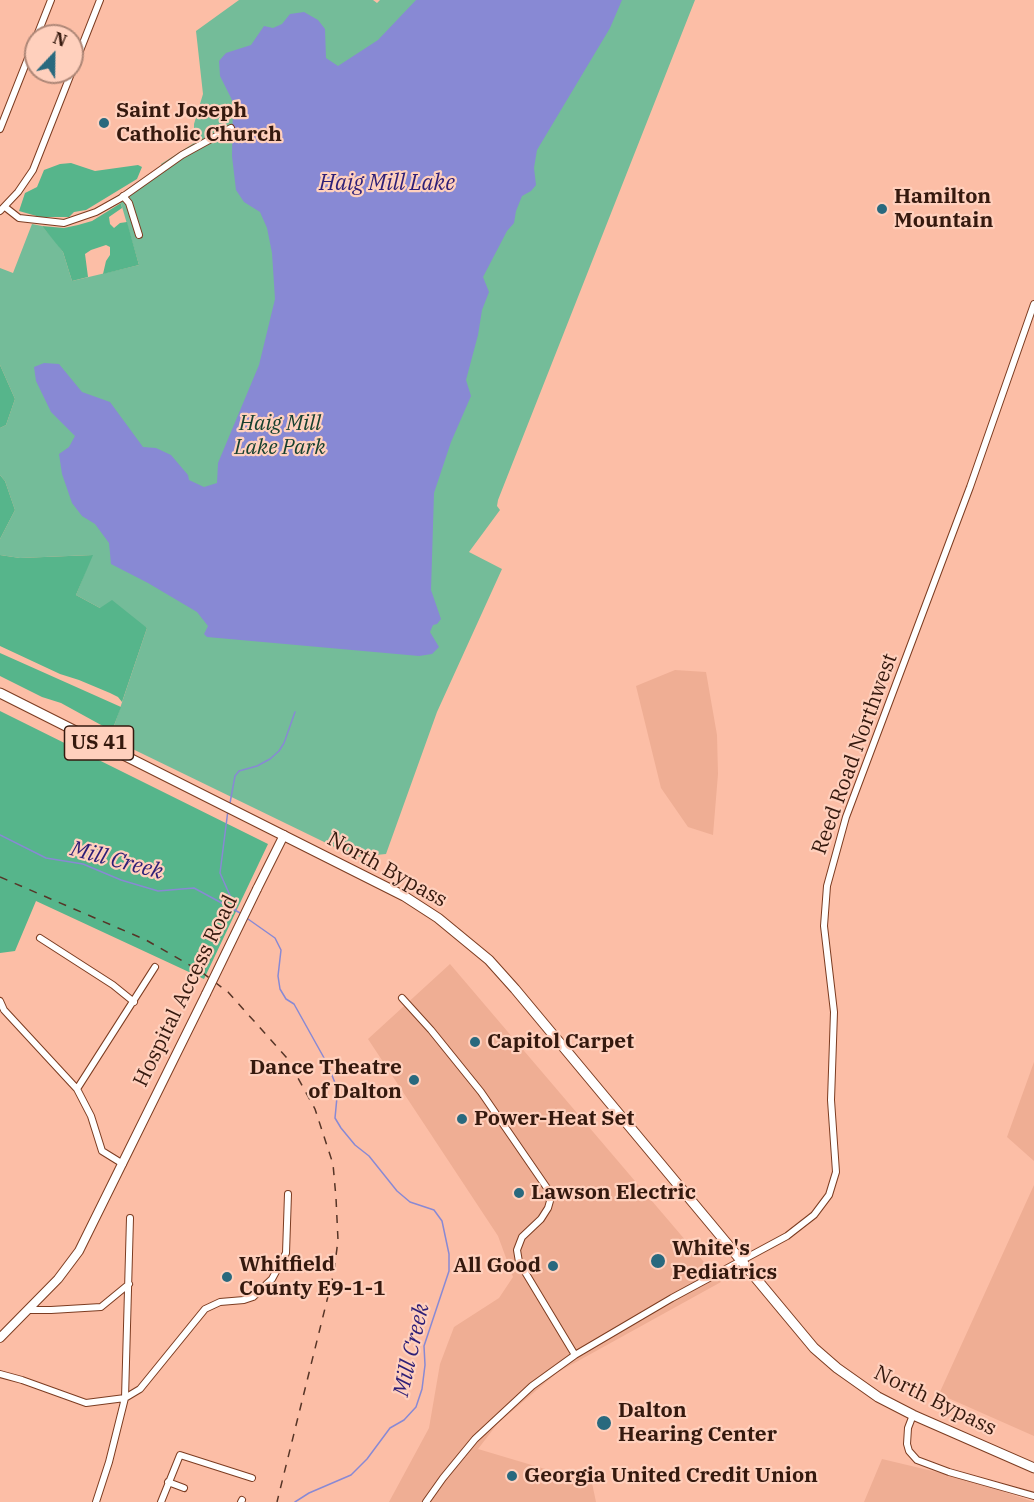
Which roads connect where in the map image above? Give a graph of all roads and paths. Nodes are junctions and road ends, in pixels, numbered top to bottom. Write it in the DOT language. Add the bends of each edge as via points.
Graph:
graph roads {
  1 [pos="51,0"];
  2 [pos="100,0"];
  3 [pos="231,128"];
  4 [pos="0,129"];
  5 [pos="123,196"];
  6 [pos="2,209"];
  7 [pos="139,235"];
  8 [pos="1034,304"];
  9 [pos="0,693"];
  10 [pos="284,835"];
  11 [pos="40,938"];
  12 [pos="155,966"];
  13 [pos="402,998"];
  14 [pos="0,1000"];
  15 [pos="134,1002"];
  16 [pos="2,1012"];
  17 [pos="77,1089"];
  18 [pos="123,1164"];
  19 [pos="288,1194"];
  20 [pos="130,1218"];
  21 [pos="741,1261"];
  22 [pos="129,1284"];
  23 [pos="28,1310"];
  24 [pos="0,1338"];
  25 [pos="575,1355"];
  26 [pos="0,1374"];
  27 [pos="125,1398"];
  28 [pos="913,1415"];
  29 [pos="1034,1468"];
  30 [pos="252,1478"];
  31 [pos="168,1482"];
  32 [pos="183,1488"];
  33 [pos="1034,1496"];
  34 [pos="429,1501"];
  35 [pos="96,1502"];
  36 [pos="161,1502"];
  1 -- 4 [label="street"];
  2 -- 6 [label="street" via="36,163 23,186"];
  3 -- 5 [label="street" via="182,155"];
  5 -- 6 [label="street" via="96,212 64,223 19,218"];
  5 -- 7 [label="street"];
  8 -- 21 [label="street, Reed Road Northwest" via="970,488 846,817 827,886 824,926 834,1012 831,1100 836,1172 831,1190 806,1222"];
  9 -- 10 [label="highway, North Bypass / US 41"];
  10 -- 18 [label="main road, Hospital Access Road, bridge"];
  10 -- 21 [label="highway, North Bypass / US 41" via="404,896 489,960"];
  11 -- 15 [label="street"];
  12 -- 15 [label="street"];
  13 -- 25 [label="street" via="474,1083 547,1188 550,1201 545,1215 522,1237 518,1257"];
  14 -- 16 [label="street"];
  15 -- 17 [label="street"];
  16 -- 17 [label="street"];
  17 -- 18 [label="street" via="102,1151"];
  18 -- 23 [label="main road, Hospital Access Road" via="79,1251"];
  19 -- 27 [label="street" via="286,1253 272,1279 253,1297 220,1302 205,1309 140,1389"];
  20 -- 22 [label="street"];
  21 -- 25 [label="street, Reed Road Northwest"];
  21 -- 28 [label="highway, North Bypass / US 41" via="814,1348 854,1381"];
  22 -- 23 [label="street" via="101,1307"];
  22 -- 27 [label="street"];
  23 -- 24 [label="main road, Hospital Access Road"];
  25 -- 34 [label="street, Reed Road Northwest" via="489,1424 459,1457"];
  26 -- 27 [label="street" via="86,1403"];
  27 -- 35 [label="street"];
  28 -- 29 [label="highway, North Bypass / US 41"];
  28 -- 33 [label="street" via="907,1444 917,1460"];
  30 -- 31 [label="street" via="180,1455"];
  31 -- 32 [label="street"];
  31 -- 36 [label="street"];
}
